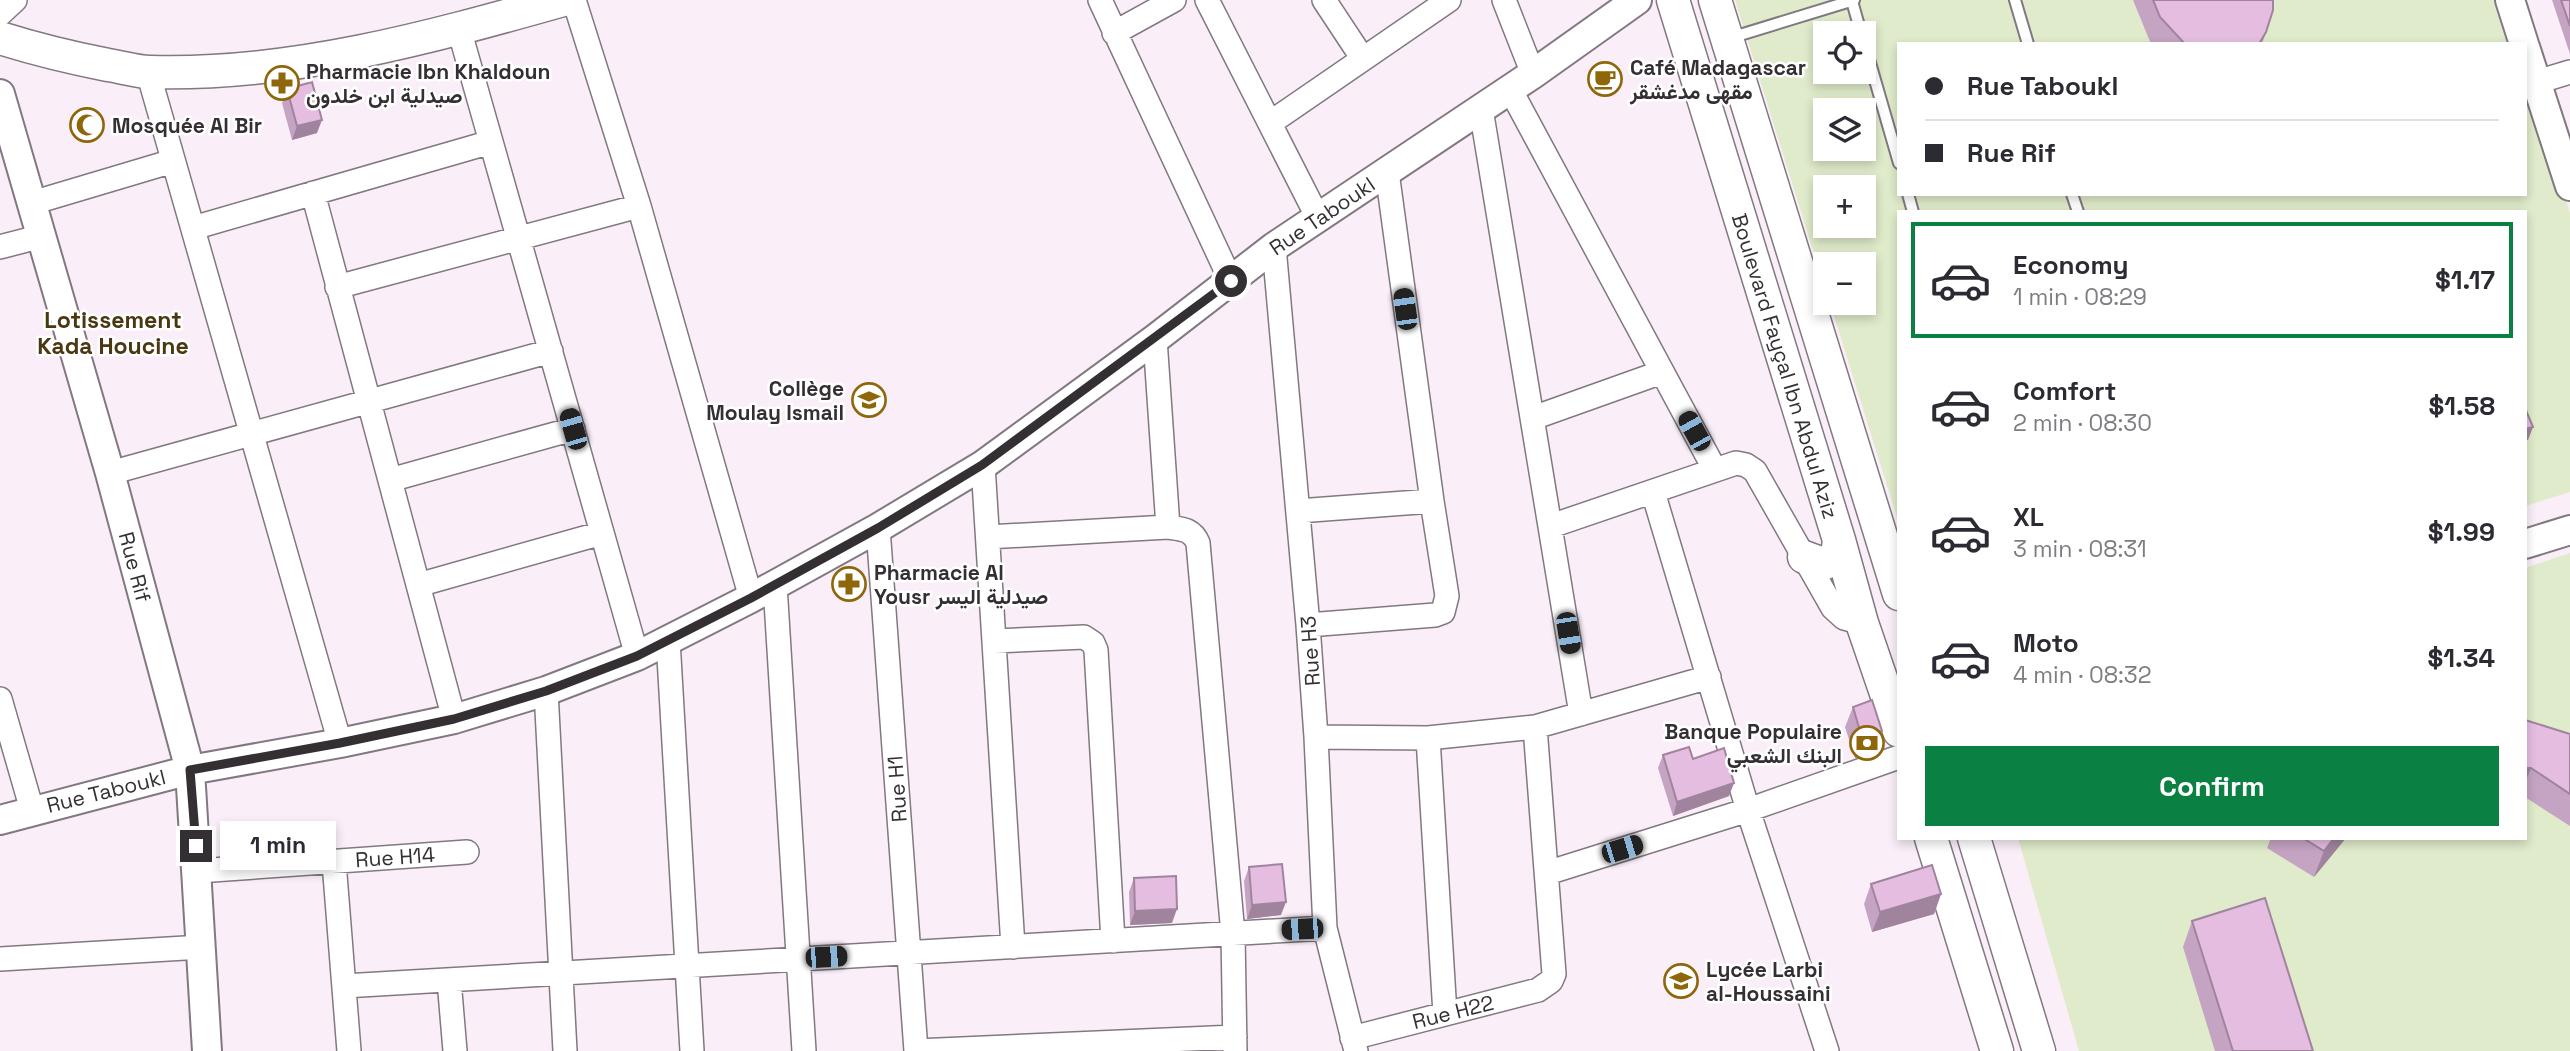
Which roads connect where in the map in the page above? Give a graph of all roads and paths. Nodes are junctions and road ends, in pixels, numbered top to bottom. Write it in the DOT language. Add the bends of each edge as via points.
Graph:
graph roads {
  1 [pos="15,0"];
  2 [pos="563,0"];
  3 [pos="574,0"];
  4 [pos="1100,0"];
  5 [pos="1174,0"];
  6 [pos="1207,0"];
  7 [pos="1324,0"];
  8 [pos="1449,0"];
  9 [pos="1504,0"];
  10 [pos="1637,0"];
  11 [pos="1673,0"];
  12 [pos="1715,0"];
  13 [pos="1853,0"];
  14 [pos="2015,0"];
  15 [pos="2510,0"];
  16 [pos="0,14"];
  17 [pos="1858,21"];
  18 [pos="459,29"];
  19 [pos="1114,33"];
  20 [pos="0,38"];
  21 [pos="1727,38"];
  22 [pos="2027,42"];
  23 [pos="2524,42"];
  24 [pos="2527,51"];
  25 [pos="1363,59"];
  26 [pos="148,72"];
  27 [pos="2570,72"];
  28 [pos="1521,82"];
  29 [pos="2537,82"];
  30 [pos="1876,83"];
  31 [pos="0,94"];
  32 [pos="1481,109"];
  33 [pos="1270,123"];
  34 [pos="491,142"];
  35 [pos="1897,156"];
  36 [pos="173,161"];
  37 [pos="1387,172"];
  38 [pos="2570,186"];
  39 [pos="313,194"];
  40 [pos="32,203"];
  41 [pos="639,206"];
  42 [pos="1318,218"];
  43 [pos="193,228"];
  44 [pos="42,236"];
  45 [pos="520,239"];
  46 [pos="0,247"];
  47 [pos="1275,247"];
  48 [pos="1231,281"];
  49 [pos="337,287"];
  50 [pos="1155,339"];
  51 [pos="551,351"];
  52 [pos="1662,372"];
  53 [pos="369,401"];
  54 [pos="1533,418"];
  55 [pos="573,429"];
  56 [pos="251,434"];
  57 [pos="982,465"];
  58 [pos="1716,470"];
  59 [pos="110,473"];
  60 [pos="390,480"];
  61 [pos="1653,492"];
  62 [pos="1432,501"];
  63 [pos="1298,511"];
  64 [pos="1551,526"];
  65 [pos="1168,527"];
  66 [pos="878,528"];
  67 [pos="2570,530"];
  68 [pos="602,533"];
  69 [pos="988,537"];
  70 [pos="1839,540"];
  71 [pos="2527,543"];
  72 [pos="1804,557"];
  73 [pos="418,585"];
  74 [pos="1897,588"];
  75 [pos="763,591"];
  76 [pos="1862,623"];
  77 [pos="1308,625"];
  78 [pos="668,640"];
  79 [pos="994,641"];
  80 [pos="637,656"];
  81 [pos="1709,677"];
  82 [pos="546,691"];
  83 [pos="0,699"];
  84 [pos="1581,714"];
  85 [pos="454,719"];
  86 [pos="1897,724"];
  87 [pos="1535,727"];
  88 [pos="1316,737"];
  89 [pos="1428,738"];
  90 [pos="340,743"];
  91 [pos="1897,758"];
  92 [pos="190,770"];
  93 [pos="32,810"];
  94 [pos="1748,810"];
  95 [pos="0,820"];
  96 [pos="1932,840"];
  97 [pos="1975,840"];
  98 [pos="467,852"];
  99 [pos="334,862"];
  100 [pos="198,871"];
  101 [pos="1547,873"];
  102 [pos="1325,928"];
  103 [pos="1233,934"];
  104 [pos="1113,941"];
  105 [pos="202,947"];
  106 [pos="1013,947"];
  107 [pos="909,953"];
  108 [pos="0,959"];
  109 [pos="799,959"];
  110 [pos="687,966"];
  111 [pos="561,973"];
  112 [pos="449,980"];
  113 [pos="344,986"];
  114 [pos="1445,1014"];
  115 [pos="1235,1044"];
  116 [pos="1354,1044"];
  117 [pos="1069,1048"];
  118 [pos="207,1051"];
  119 [pos="349,1051"];
  120 [pos="454,1051"];
  121 [pos="565,1051"];
  122 [pos="692,1051"];
  123 [pos="804,1051"];
  124 [pos="916,1051"];
  125 [pos="1827,1051"];
  126 [pos="1997,1051"];
  127 [pos="2039,1051"];
  1 -- 16 [label="street"];
  2 -- 18 [label="main road" via="494,14"];
  3 -- 41 [label="street"];
  4 -- 19 [label="street"];
  5 -- 19 [label="street"];
  6 -- 33 [label="street"];
  7 -- 25 [label="street"];
  8 -- 25 [label="street"];
  9 -- 28 [label="street"];
  10 -- 28 [label="street, Rue Taboukl"];
  11 -- 70 [label="main road, Boulevard Fayçal Ibn Abdul Aziz"];
  12 -- 21 [label="main road, Boulevard Fayçal Ibn Abdul Aziz"];
  13 -- 17 [label="lane"];
  13 -- 21 [label="lane"];
  14 -- 22 [label="lane"];
  15 -- 23 [label="street"];
  18 -- 26 [label="main road" via="291,64"];
  18 -- 34 [label="street"];
  19 -- 48 [label="street"];
  20 -- 26 [label="main road"];
  21 -- 74 [label="main road, Boulevard Fayçal Ibn Abdul Aziz"];
  24 -- 29 [label="street"];
  25 -- 33 [label="street"];
  26 -- 36 [label="street"];
  27 -- 29 [label="street"];
  28 -- 32 [label="street, Rue Taboukl"];
  28 -- 52 [label="street"];
  29 -- 38 [label="street"];
  30 -- 35 [label="lane"];
  31 -- 40 [label="street, Rue Rif"];
  32 -- 37 [label="street, Rue Taboukl"];
  32 -- 54 [label="street"];
  33 -- 42 [label="street"];
  34 -- 39 [label="street"];
  34 -- 45 [label="street"];
  36 -- 40 [label="street"];
  36 -- 43 [label="street"];
  37 -- 42 [label="street, Rue Taboukl"];
  37 -- 62 [label="street"];
  39 -- 43 [label="street"];
  39 -- 49 [label="street"];
  40 -- 44 [label="street, Rue Rif"];
  41 -- 45 [label="street"];
  41 -- 75 [label="street"];
  42 -- 47 [label="street, Rue Taboukl"];
  43 -- 56 [label="street"];
  44 -- 46 [label="street"];
  44 -- 59 [label="street, Rue Rif"];
  45 -- 49 [label="street"];
  45 -- 51 [label="street"];
  47 -- 48 [label="street, Rue Taboukl"];
  47 -- 63 [label="street, Rue H3"];
  48 -- 50 [label="street, Rue Taboukl"];
  49 -- 53 [label="street"];
  50 -- 57 [label="street, Rue Taboukl"];
  50 -- 65 [label="street"];
  51 -- 53 [label="street"];
  51 -- 55 [label="street"];
  52 -- 54 [label="street"];
  52 -- 58 [label="street"];
  53 -- 56 [label="street"];
  53 -- 60 [label="street"];
  54 -- 64 [label="street"];
  55 -- 60 [label="street"];
  55 -- 68 [label="street"];
  56 -- 59 [label="street"];
  56 -- 90 [label="street"];
  57 -- 66 [label="street, Rue Taboukl"];
  57 -- 69 [label="street"];
  58 -- 61 [label="street"];
  58 -- 72 [label="street" via="1736,463 1755,471"];
  59 -- 92 [label="street, Rue Rif"];
  60 -- 73 [label="street"];
  61 -- 64 [label="street"];
  61 -- 81 [label="street"];
  62 -- 63 [label="street"];
  62 -- 77 [label="street" via="1447,596 1443,612"];
  63 -- 77 [label="street, Rue H3"];
  64 -- 84 [label="street"];
  65 -- 69 [label="street"];
  65 -- 103 [label="street" via="1191,532 1198,543"];
  66 -- 75 [label="street, Rue Taboukl"];
  66 -- 107 [label="street, Rue H1"];
  67 -- 71 [label="street"];
  68 -- 73 [label="street"];
  68 -- 80 [label="street"];
  69 -- 79 [label="street"];
  70 -- 72 [label="main road" via="1837,556 1823,564"];
  70 -- 76 [label="main road, Boulevard Fayçal Ibn Abdul Aziz"];
  72 -- 76 [label="street" via="1838,613"];
  73 -- 85 [label="street"];
  75 -- 78 [label="street, Rue Taboukl"];
  75 -- 109 [label="street"];
  76 -- 86 [label="main road, Boulevard Fayçal Ibn Abdul Aziz"];
  77 -- 88 [label="street, Rue H3"];
  78 -- 80 [label="street, Rue Taboukl"];
  78 -- 110 [label="street"];
  79 -- 104 [label="street" via="1084,637 1096,650"];
  79 -- 106 [label="street"];
  80 -- 82 [label="street, Rue Taboukl"];
  81 -- 84 [label="street"];
  81 -- 94 [label="street"];
  82 -- 85 [label="street, Rue Taboukl"];
  82 -- 111 [label="street"];
  83 -- 93 [label="street"];
  84 -- 87 [label="street"];
  85 -- 90 [label="street, Rue Taboukl"];
  87 -- 89 [label="street"];
  87 -- 101 [label="street"];
  88 -- 89 [label="street"];
  88 -- 102 [label="street, Rue H3"];
  89 -- 114 [label="street"];
  90 -- 92 [label="street, Rue Taboukl"];
  91 -- 94 [label="street"];
  92 -- 93 [label="street, Rue Taboukl"];
  92 -- 100 [label="street, Rue Rif"];
  93 -- 95 [label="street, Rue Taboukl"];
  94 -- 101 [label="street"];
  94 -- 125 [label="street"];
  96 -- 126 [label="main road"];
  97 -- 127 [label="main road"];
  98 -- 99 [label="street, Rue H14"];
  99 -- 100 [label="street, Rue H14"];
  99 -- 113 [label="street"];
  100 -- 105 [label="street, Rue Rif"];
  101 -- 114 [label="street, Rue H22" via="1551,981 1538,990"];
  102 -- 103 [label="street"];
  102 -- 116 [label="street, Rue H3"];
  103 -- 104 [label="street"];
  103 -- 115 [label="street"];
  104 -- 106 [label="street"];
  105 -- 108 [label="street"];
  105 -- 118 [label="street, Rue Rif"];
  106 -- 107 [label="street"];
  107 -- 109 [label="street"];
  107 -- 124 [label="street, Rue H1"];
  109 -- 110 [label="street"];
  109 -- 123 [label="street"];
  110 -- 111 [label="street"];
  110 -- 122 [label="street"];
  111 -- 112 [label="street"];
  111 -- 121 [label="street"];
  112 -- 113 [label="street"];
  112 -- 120 [label="street"];
  113 -- 119 [label="street"];
  114 -- 116 [label="street, Rue H22"];
  115 -- 117 [label="street"];
  117 -- 124 [label="street"];
}
